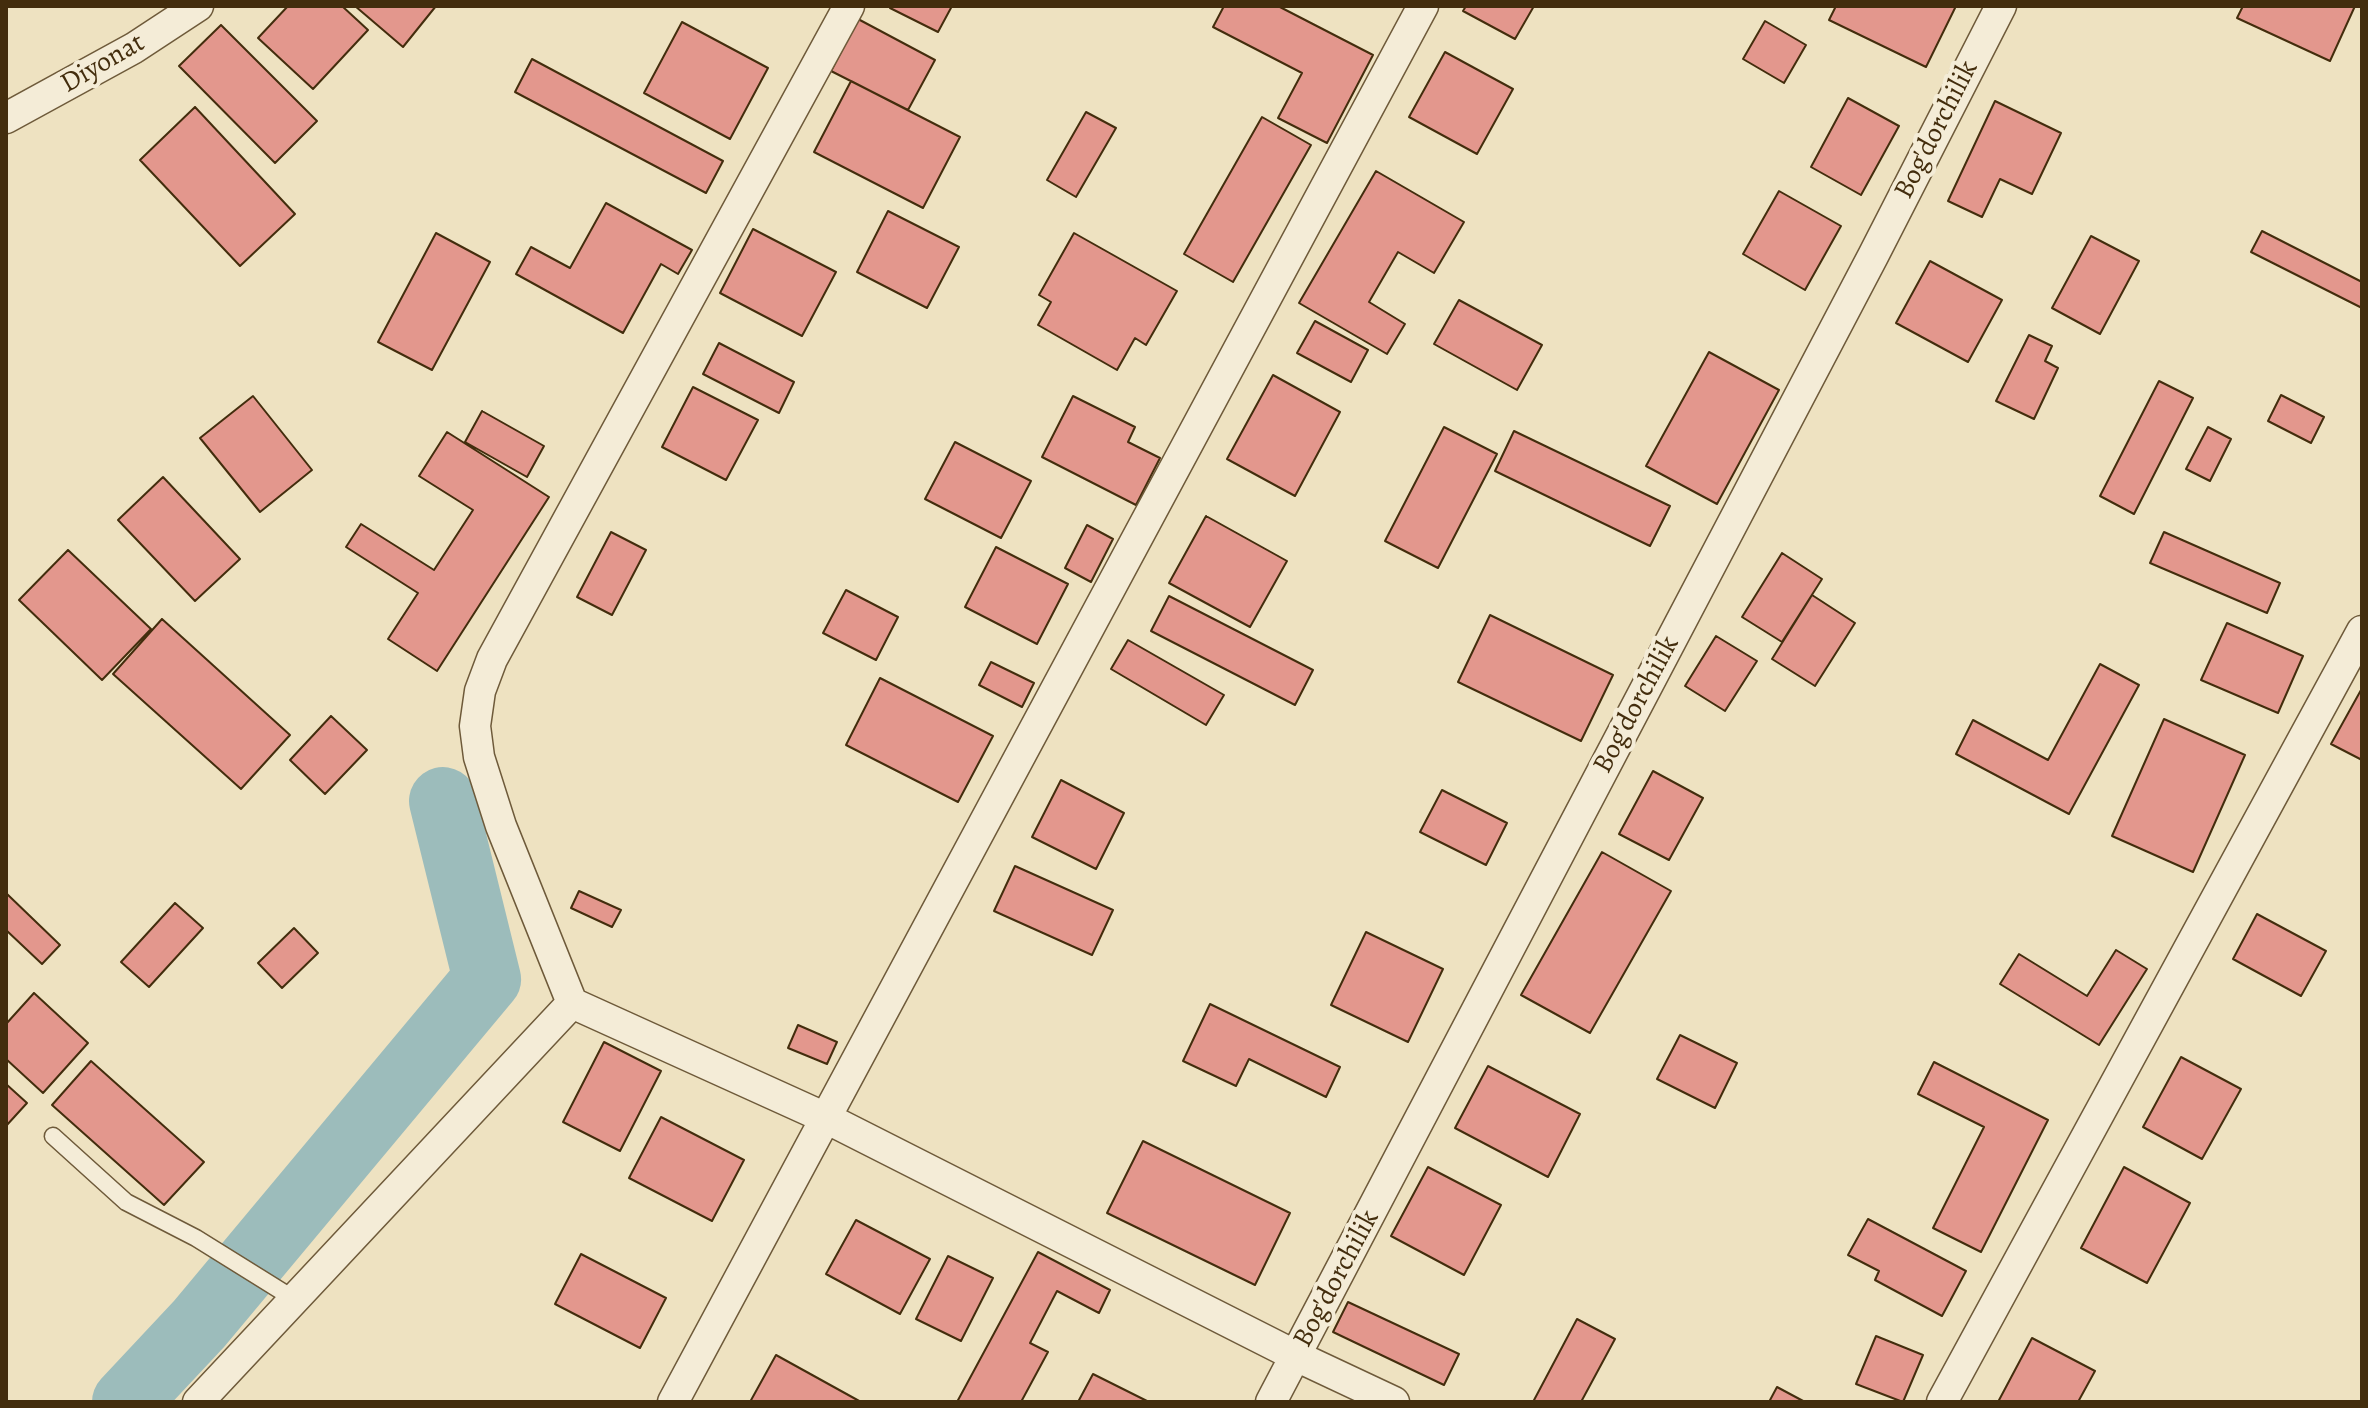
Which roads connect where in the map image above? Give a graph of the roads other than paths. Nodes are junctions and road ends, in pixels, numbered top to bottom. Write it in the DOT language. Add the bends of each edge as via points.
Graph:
graph roads {
  1 [pos="198,6"];
  2 [pos="849,6"];
  3 [pos="1423,6"];
  4 [pos="2001,6"];
  5 [pos="6,118"];
  6 [pos="2362,631"];
  7 [pos="572,1003"];
  8 [pos="828,1119"];
  9 [pos="53,1136"];
  10 [pos="294,1299"];
  11 [pos="1296,1356"];
  12 [pos="198,1402"];
  13 [pos="673,1402"];
  14 [pos="1271,1402"];
  15 [pos="1394,1402"];
  16 [pos="1942,1402"];
  1 -- 5 [label="street, Diyonat" via="134,48"];
  2 -- 7 [label="street" via="492,659 480,691 475,726 479,757"];
  3 -- 8 [label="street"];
  4 -- 11 [label="street, Bog'dorchilik"];
  6 -- 16 [label="street"];
  7 -- 8 [label="street"];
  7 -- 10 [label="street"];
  8 -- 11 [label="street"];
  8 -- 13 [label="street"];
  9 -- 10 [label="lane" via="126,1202"];
  10 -- 12 [label="street"];
  11 -- 14 [label="street, Bog'dorchilik"];
  11 -- 15 [label="street"];
}
